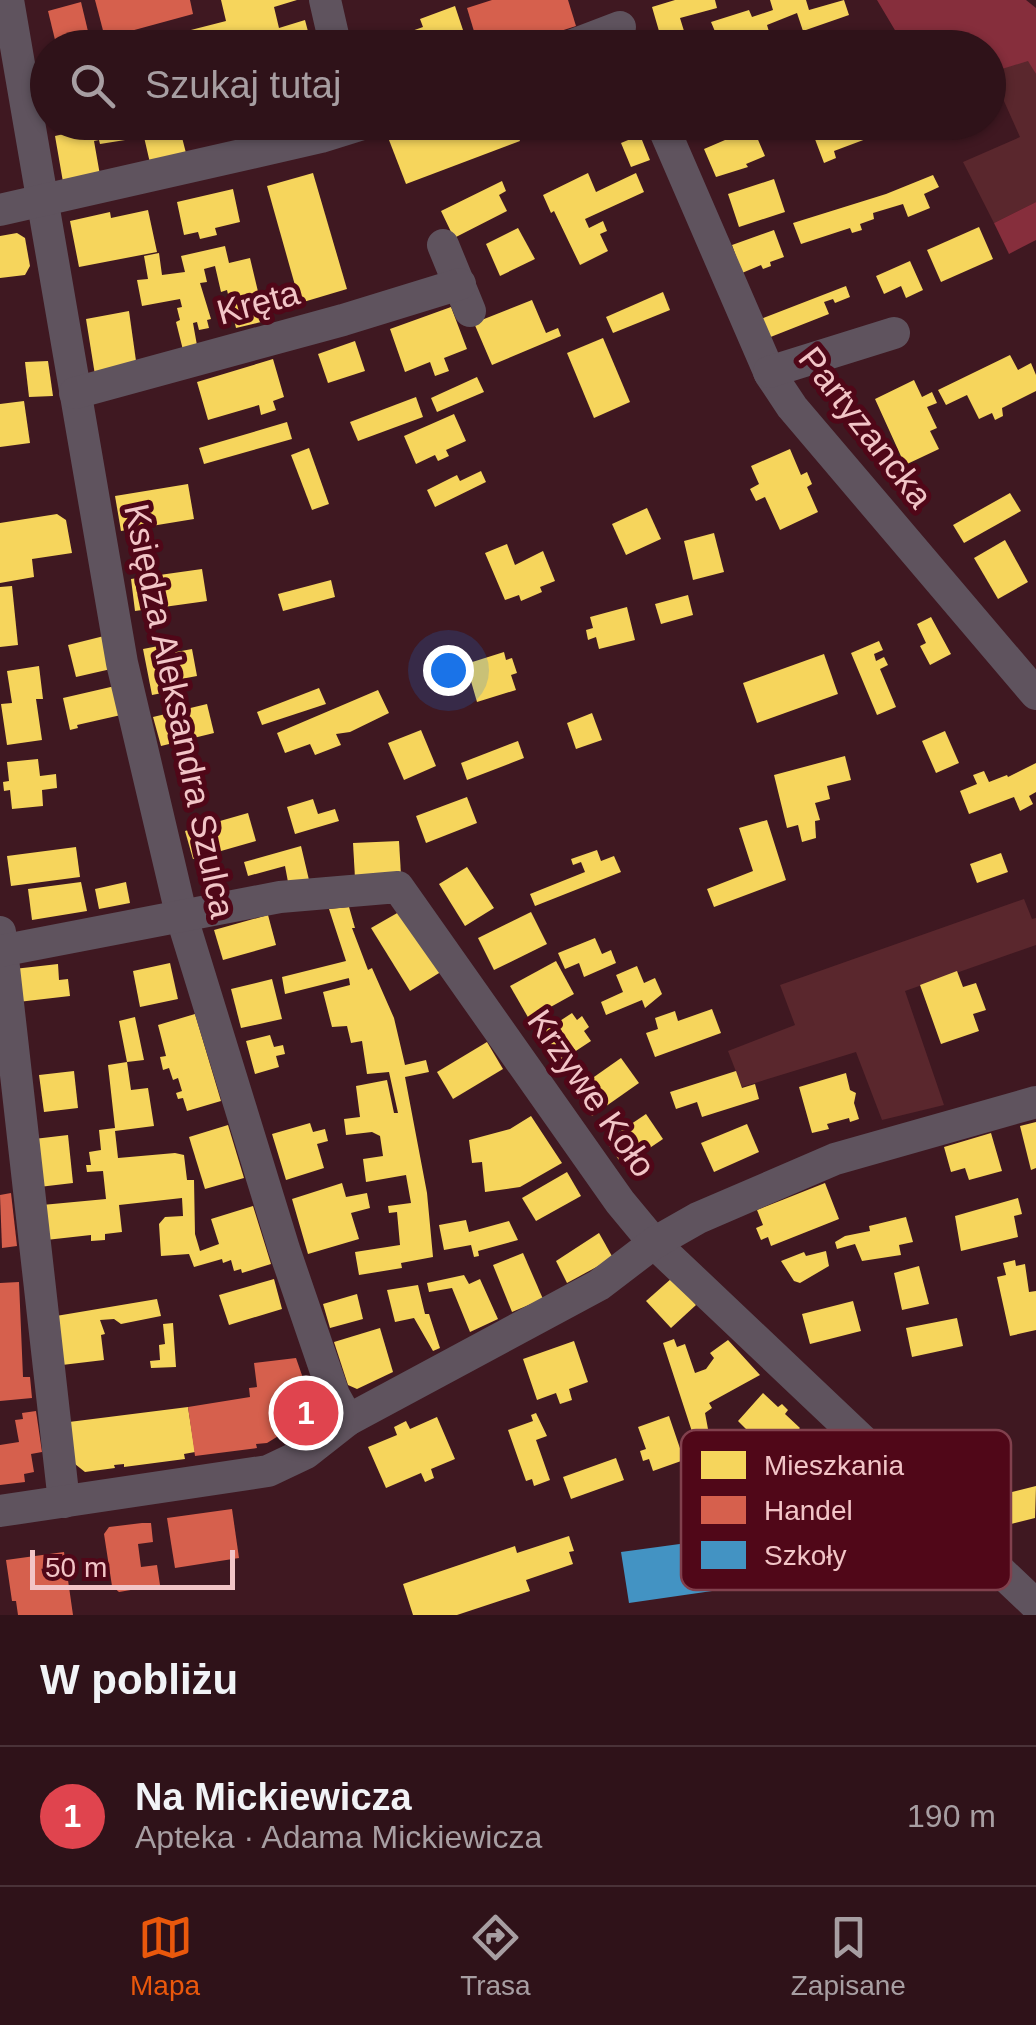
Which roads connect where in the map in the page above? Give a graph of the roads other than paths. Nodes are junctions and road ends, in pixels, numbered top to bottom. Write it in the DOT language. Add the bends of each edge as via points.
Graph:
graph roads {
  1 [pos="8,0"];
  2 [pos="324,0"];
  3 [pos="332,30"];
  4 [pos="30,127"];
  5 [pos="32,140"];
  6 [pos="295,140"];
  7 [pos="669,140"];
  8 [pos="43,202"];
  9 [pos="0,210"];
  10 [pos="443,245"];
  11 [pos="894,333"];
  12 [pos="769,372"];
  13 [pos="75,393"];
  14 [pos="1036,694"];
  15 [pos="182,918"];
  16 [pos="1,945"];
  17 [pos="1036,1102"];
  18 [pos="654,1243"];
  19 [pos="348,1420"];
  20 [pos="851,1430"];
  21 [pos="64,1502"];
  22 [pos="0,1511"];
  23 [pos="1011,1581"];
  24 [pos="1036,1605"];
  1 -- 4 [label="street, Księdza Aleksandra Szulca"];
  2 -- 3 [label="street"];
  5 -- 8 [label="street, Księdza Aleksandra Szulca"];
  6 -- 8 [label="street"];
  7 -- 12 [label="street, Partyzancka"];
  8 -- 9 [label="street"];
  8 -- 13 [label="street, Księdza Aleksandra Szulca"];
  10 -- 13 [label="street, Kręta" via="465,297 343,320"];
  11 -- 12 [label="street"];
  12 -- 14 [label="street, Partyzancka" via="792,408"];
  13 -- 15 [label="street, Księdza Aleksandra Szulca" via="122,663"];
  15 -- 16 [label="street, Krzywe Koło"];
  15 -- 18 [label="street, Krzywe Koło" via="280,897 398,887"];
  15 -- 19 [label="street, Księdza Aleksandra Szulca" via="284,1249"];
  16 -- 21 [label="street"];
  17 -- 18 [label="street" via="835,1159"];
  18 -- 19 [label="street" via="599,1286"];
  18 -- 20 [label="street, Krzywe Koło"];
  19 -- 21 [label="street" via="306,1453 268,1471"];
  21 -- 22 [label="street"];
  23 -- 24 [label="street, Krzywe Koło"];
}
